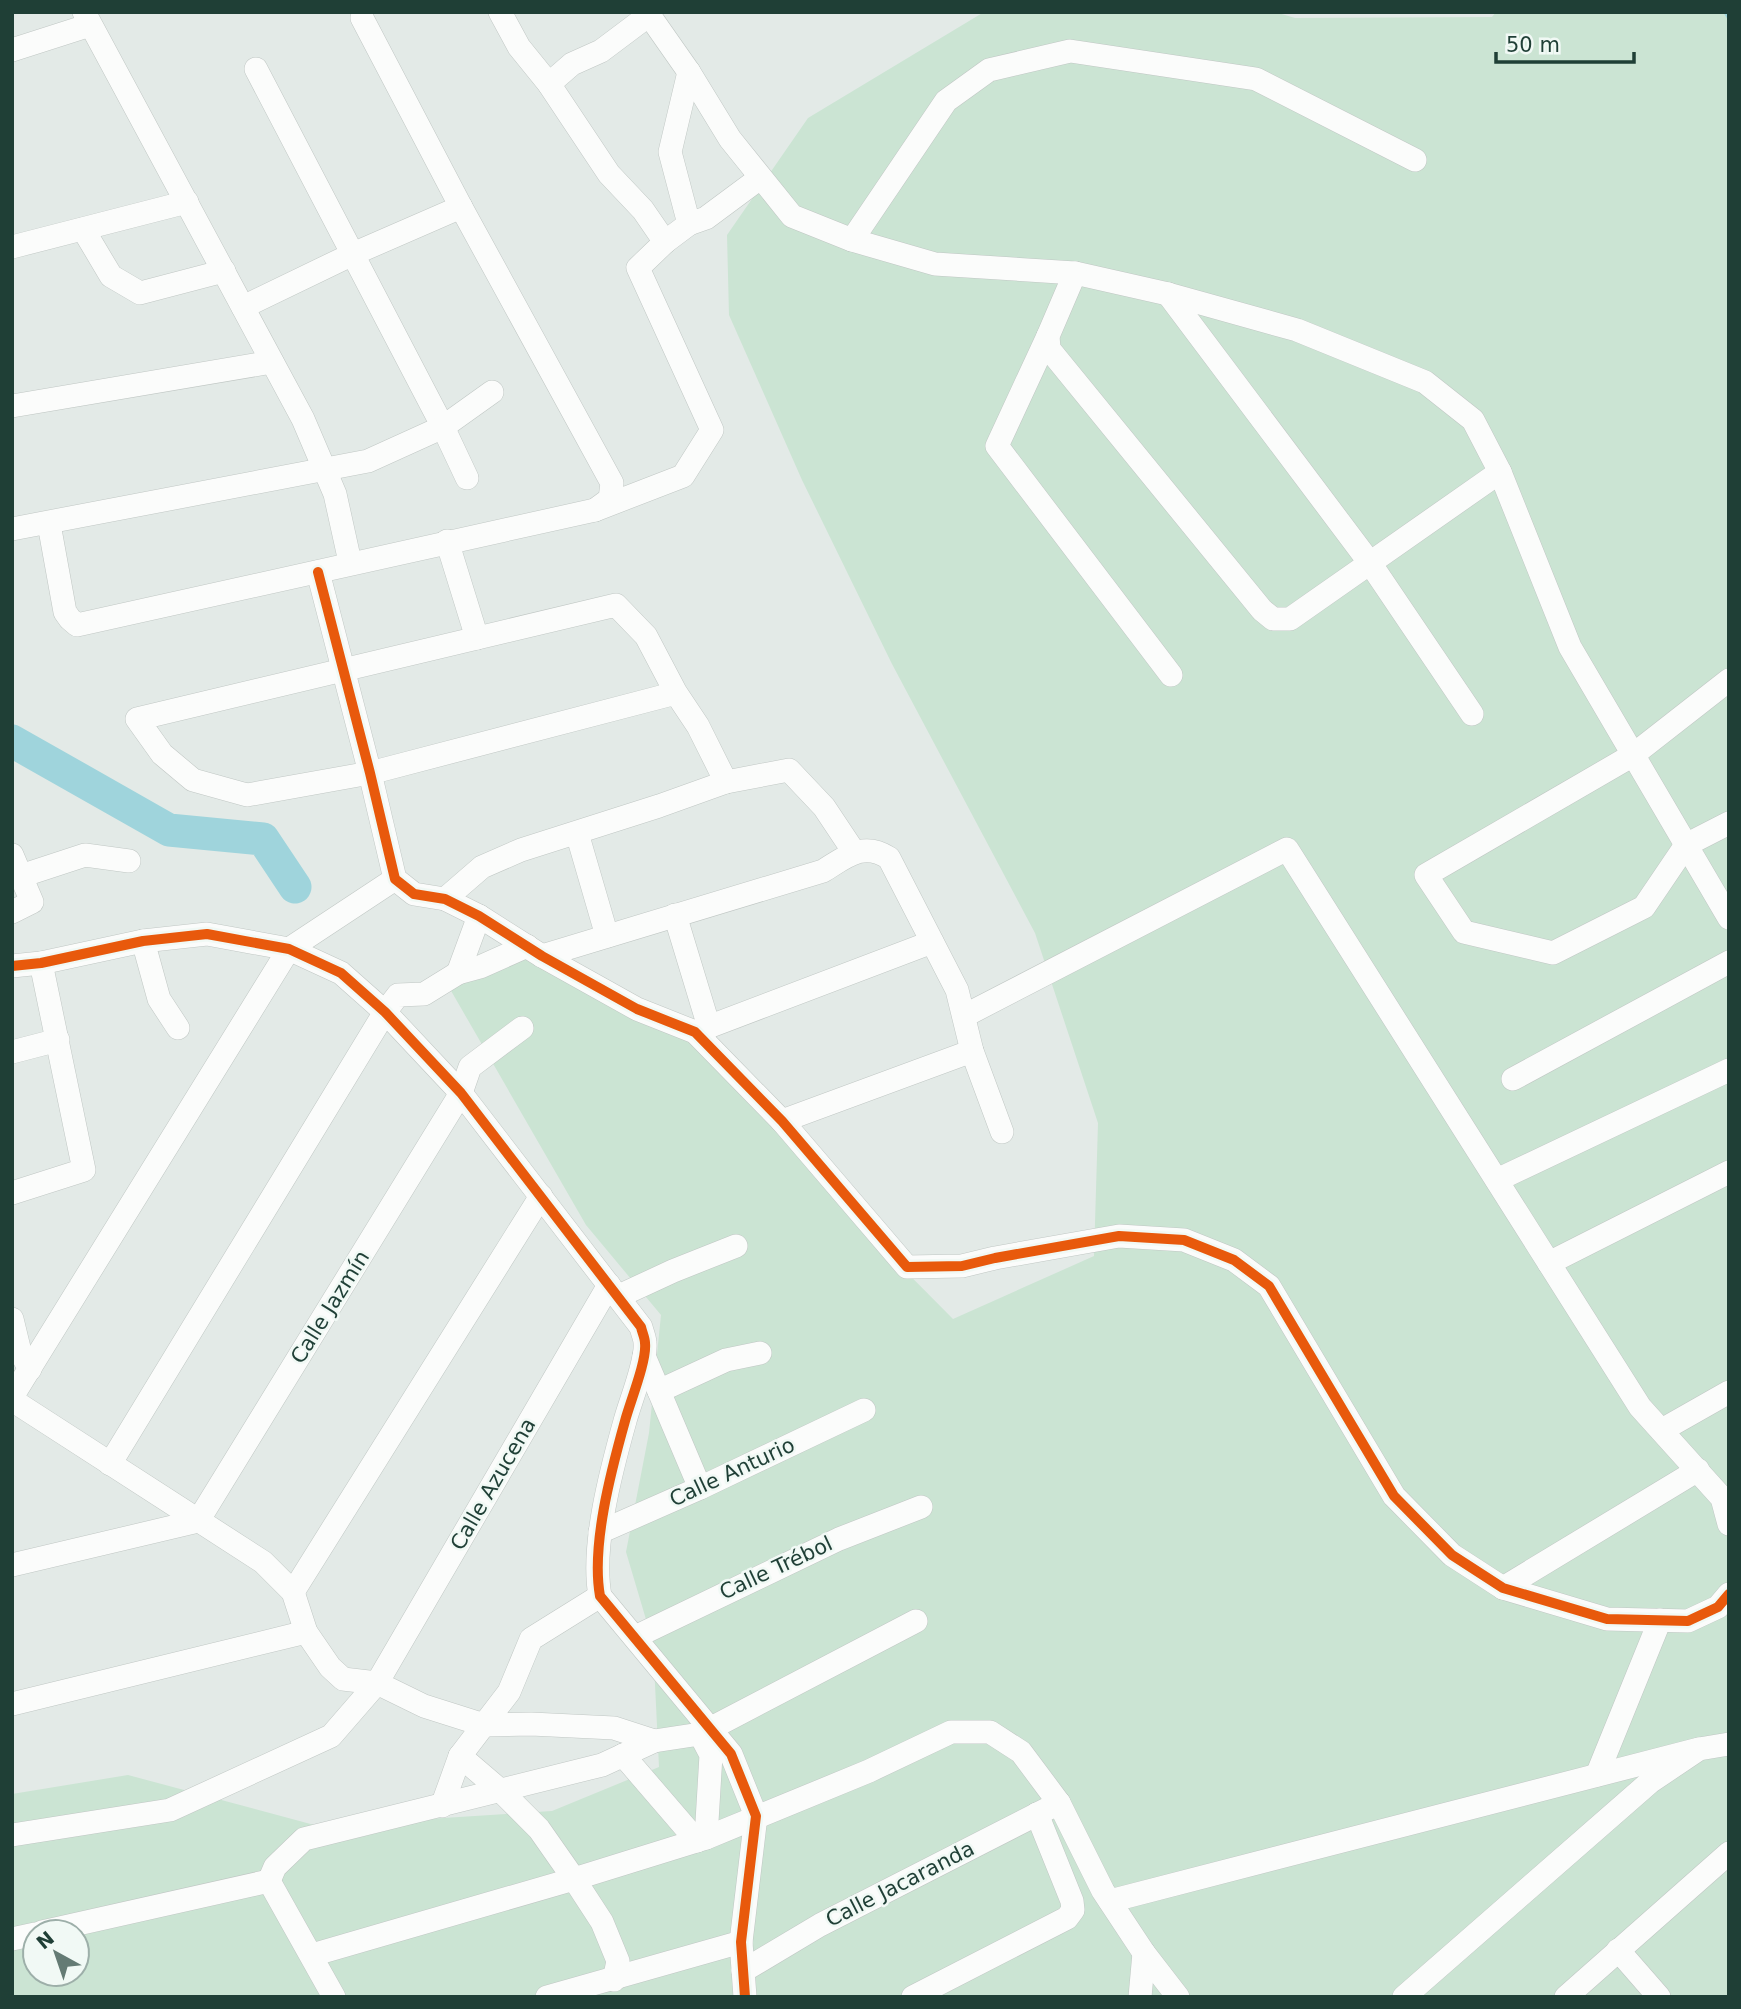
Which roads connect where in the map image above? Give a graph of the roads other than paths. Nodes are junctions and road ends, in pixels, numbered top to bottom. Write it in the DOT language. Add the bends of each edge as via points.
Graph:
graph roads {
  1 [pos="500,12"];
  2 [pos="648,14"];
  3 [pos="362,18"];
  4 [pos="87,19"];
  5 [pos="12,50"];
  6 [pos="256,69"];
  7 [pos="689,72"];
  8 [pos="549,84"];
  9 [pos="1415,160"];
  10 [pos="760,178"];
  11 [pos="187,202"];
  12 [pos="461,207"];
  13 [pos="689,224"];
  14 [pos="83,229"];
  15 [pos="852,240"];
  16 [pos="665,242"];
  17 [pos="12,247"];
  18 [pos="353,254"];
  19 [pos="224,271"];
  20 [pos="1075,273"];
  21 [pos="1168,294"];
  22 [pos="243,307"];
  23 [pos="1048,336"];
  24 [pos="272,362"];
  25 [pos="492,392"];
  26 [pos="12,407"];
  27 [pos="443,427"];
  28 [pos="325,470"];
  29 [pos="1500,472"];
  30 [pos="467,478"];
  31 [pos="595,510"];
  32 [pos="49,524"];
  33 [pos="12,529"];
  34 [pos="447,541"];
  35 [pos="351,562"];
  36 [pos="1370,563"];
  37 [pos="318,572"];
  38 [pos="477,638"];
  39 [pos="344,671"];
  40 [pos="1171,675"];
  41 [pos="1729,680"];
  42 [pos="676,693"];
  43 [pos="1472,713"];
  44 [pos="1633,755"];
  45 [pos="370,773"];
  46 [pos="726,782"];
  47 [pos="1729,823"];
  48 [pos="577,833"];
  49 [pos="1686,845"];
  50 [pos="854,852"];
  51 [pos="129,862"];
  52 [pos="17,866"];
  53 [pos="395,879"];
  54 [pos="445,899"];
  55 [pos="12,912"];
  56 [pos="675,915"];
  57 [pos="479,916"];
  58 [pos="1729,918"];
  59 [pos="607,936"];
  60 [pos="143,941"];
  61 [pos="932,942"];
  62 [pos="289,948"];
  63 [pos="535,951"];
  64 [pos="1729,962"];
  65 [pos="41,963"];
  66 [pos="12,967"];
  67 [pos="458,974"];
  68 [pos="385,1012"];
  69 [pos="964,1016"];
  70 [pos="178,1028"];
  71 [pos="522,1028"];
  72 [pos="702,1030"];
  73 [pos="58,1040"];
  74 [pos="972,1051"];
  75 [pos="12,1052"];
  76 [pos="1729,1070"];
  77 [pos="1513,1079"];
  78 [pos="461,1093"];
  79 [pos="782,1121"];
  80 [pos="1002,1132"];
  81 [pos="1729,1172"];
  82 [pos="1497,1180"];
  83 [pos="12,1194"];
  84 [pos="541,1196"];
  85 [pos="736,1246"];
  86 [pos="1549,1263"];
  87 [pos="614,1291"];
  88 [pos="12,1319"];
  89 [pos="760,1353"];
  90 [pos="644,1356"];
  91 [pos="30,1369"];
  92 [pos="659,1391"];
  93 [pos="1729,1392"];
  94 [pos="12,1398"];
  95 [pos="864,1410"];
  96 [pos="1662,1430"];
  97 [pos="110,1464"];
  98 [pos="1698,1470"];
  99 [pos="700,1488"];
  100 [pos="921,1507"];
  101 [pos="198,1521"];
  102 [pos="1729,1524"];
  103 [pos="600,1532"];
  104 [pos="12,1565"];
  105 [pos="1503,1588"];
  106 [pos="293,1592"];
  107 [pos="1729,1594"];
  108 [pos="600,1596"];
  109 [pos="1660,1620"];
  110 [pos="916,1621"];
  111 [pos="306,1632"];
  112 [pos="635,1637"];
  113 [pos="377,1683"];
  114 [pos="12,1704"];
  115 [pos="484,1725"];
  116 [pos="705,1731"];
  117 [pos="654,1741"];
  118 [pos="1729,1744"];
  119 [pos="1699,1749"];
  120 [pos="624,1755"];
  121 [pos="460,1756"];
  122 [pos="1597,1776"];
  123 [pos="501,1791"];
  124 [pos="1059,1803"];
  125 [pos="442,1806"];
  126 [pos="1037,1814"];
  127 [pos="756,1816"];
  128 [pos="12,1835"];
  129 [pos="701,1839"];
  130 [pos="1729,1853"];
  131 [pos="574,1879"];
  132 [pos="269,1881"];
  133 [pos="1110,1902"];
  134 [pos="91,1921"];
  135 [pos="741,1942"];
  136 [pos="1618,1950"];
  137 [pos="1144,1952"];
  138 [pos="312,1955"];
  139 [pos="743,1971"];
  140 [pos="614,1980"];
  141 [pos="334,1997"];
  142 [pos="547,1997"];
  143 [pos="745,1997"];
  144 [pos="913,1997"];
  145 [pos="1140,1997"];
  146 [pos="1178,1997"];
  147 [pos="1404,1997"];
  148 [pos="1566,1997"];
  149 [pos="1659,1997"];
  1 -- 8 [label="street" via="519,47"];
  2 -- 7 [label="street"];
  2 -- 8 [label="street"];
  3 -- 12 [label="street"];
  4 -- 5 [label="street"];
  4 -- 11 [label="street"];
  6 -- 18 [label="street"];
  7 -- 10 [label="street"];
  7 -- 13 [label="street" via="670,152"];
  8 -- 16 [label="street" via="610,174"];
  9 -- 15 [label="street" via="1256,79 1070,51 989,70 946,102"];
  10 -- 13 [label="street" via="706,218"];
  10 -- 15 [label="street" via="792,216"];
  11 -- 14 [label="street"];
  11 -- 19 [label="street"];
  12 -- 18 [label="street"];
  12 -- 31 [label="street" via="612,483 610,499"];
  13 -- 16 [label="street"];
  14 -- 17 [label="street"];
  14 -- 19 [label="street" via="111,276 140,293"];
  15 -- 20 [label="street" via="935,264"];
  16 -- 31 [label="street" via="638,268 712,430 683,476"];
  18 -- 22 [label="street"];
  18 -- 27 [label="street"];
  19 -- 22 [label="street"];
  20 -- 21 [label="street"];
  20 -- 23 [label="street"];
  21 -- 29 [label="street" via="1297,330 1424,382 1473,420"];
  21 -- 36 [label="street"];
  22 -- 24 [label="street"];
  23 -- 36 [label="street" via="1049,349 1200,537 1273,619 1290,619"];
  23 -- 40 [label="street" via="997,446"];
  24 -- 26 [label="street"];
  24 -- 28 [label="street"];
  25 -- 27 [label="street"];
  27 -- 28 [label="street" via="368,461"];
  27 -- 30 [label="street"];
  28 -- 32 [label="street"];
  28 -- 35 [label="street"];
  29 -- 36 [label="street"];
  29 -- 44 [label="street" via="1570,647"];
  31 -- 34 [label="street"];
  32 -- 33 [label="street"];
  32 -- 37 [label="street" via="65,612 77,625"];
  34 -- 35 [label="street"];
  34 -- 38 [label="street"];
  35 -- 37 [label="street"];
  36 -- 43 [label="street"];
  37 -- 39 [label="street"];
  38 -- 39 [label="street"];
  38 -- 42 [label="street" via="616,605 646,636"];
  39 -- 45 [label="street"];
  39 -- 45 [label="street" via="137,719 162,754 193,780 247,795"];
  41 -- 44 [label="street"];
  42 -- 45 [label="street"];
  42 -- 46 [label="street"];
  44 -- 49 [label="street"];
  44 -- 49 [label="street" via="1426,876 1464,932 1553,953 1644,907"];
  45 -- 53 [label="street"];
  46 -- 48 [label="street"];
  46 -- 50 [label="street" via="789,770 824,807"];
  47 -- 49 [label="street"];
  48 -- 54 [label="street" via="482,867"];
  48 -- 59 [label="street"];
  49 -- 58 [label="street"];
  50 -- 56 [label="street" via="823,871"];
  50 -- 61 [label="street" via="876,849 889,858"];
  51 -- 52 [label="street" via="85,855"];
  52 -- 55 [label="street" via="32,902"];
  53 -- 54 [label="street" via="414,894"];
  53 -- 62 [label="street"];
  54 -- 57 [label="street"];
  56 -- 59 [label="street"];
  56 -- 72 [label="street"];
  57 -- 63 [label="street"];
  57 -- 67 [label="street"];
  59 -- 63 [label="street"];
  60 -- 62 [label="street" via="207,934"];
  60 -- 65 [label="street"];
  60 -- 70 [label="street" via="159,999"];
  61 -- 69 [label="street" via="957,990"];
  61 -- 72 [label="street"];
  62 -- 68 [label="street" via="341,973"];
  62 -- 91 [label="street"];
  63 -- 67 [label="street"];
  63 -- 72 [label="street" via="637,1009"];
  64 -- 77 [label="street"];
  65 -- 66 [label="street"];
  65 -- 73 [label="street"];
  67 -- 68 [label="street" via="424,994 398,995"];
  68 -- 78 [label="street"];
  68 -- 97 [label="street"];
  69 -- 74 [label="street"];
  69 -- 82 [label="street" via="1287,849"];
  71 -- 78 [label="street, Calle Jazmín" via="470,1067"];
  72 -- 79 [label="street"];
  73 -- 75 [label="street"];
  73 -- 83 [label="street" via="84,1170"];
  74 -- 79 [label="street"];
  74 -- 80 [label="street"];
  76 -- 82 [label="street"];
  78 -- 84 [label="street"];
  78 -- 101 [label="street, Calle Jazmín"];
  79 -- 105 [label="street" via="907,1267 962,1266 1119,1236 1184,1240 1234,1260 1269,1286 1394,1496 1452,1555"];
  81 -- 86 [label="street"];
  82 -- 86 [label="street"];
  84 -- 87 [label="street"];
  84 -- 106 [label="street"];
  85 -- 87 [label="street"];
  86 -- 96 [label="street" via="1640,1407"];
  87 -- 90 [label="street" via="641,1327"];
  87 -- 113 [label="street, Calle Azucena"];
  88 -- 91 [label="street" via="20,1352"];
  89 -- 92 [label="street" via="726,1360"];
  90 -- 92 [label="street"];
  90 -- 103 [label="street"];
  91 -- 94 [label="street"];
  92 -- 99 [label="street"];
  93 -- 96 [label="street"];
  94 -- 97 [label="street"];
  95 -- 99 [label="street, Calle Anturio"];
  96 -- 98 [label="street"];
  97 -- 101 [label="street"];
  98 -- 102 [label="street" via="1722,1498"];
  98 -- 105 [label="street"];
  99 -- 103 [label="street, Calle Anturio"];
  100 -- 112 [label="street, Calle Trébol" via="839,1539"];
  101 -- 104 [label="street"];
  101 -- 106 [label="street" via="264,1562"];
  103 -- 108 [label="street"];
  105 -- 109 [label="street" via="1607,1619"];
  106 -- 111 [label="street"];
  107 -- 109 [label="street" via="1718,1607 1688,1621"];
  108 -- 112 [label="street"];
  108 -- 115 [label="street" via="531,1639 509,1692"];
  109 -- 122 [label="street"];
  110 -- 116 [label="street"];
  111 -- 113 [label="street" via="344,1679"];
  111 -- 114 [label="street"];
  112 -- 116 [label="street"];
  113 -- 115 [label="street" via="424,1706"];
  113 -- 128 [label="street, Calle Azucena" via="331,1737 170,1810"];
  115 -- 117 [label="street" via="614,1728"];
  115 -- 121 [label="street"];
  116 -- 117 [label="street"];
  116 -- 127 [label="street" via="731,1754"];
  116 -- 129 [label="street" via="711,1755"];
  117 -- 120 [label="street"];
  118 -- 119 [label="street"];
  119 -- 122 [label="street"];
  119 -- 147 [label="street" via="1650,1782"];
  120 -- 123 [label="street"];
  120 -- 129 [label="street"];
  121 -- 123 [label="street"];
  121 -- 125 [label="street"];
  122 -- 133 [label="street"];
  123 -- 125 [label="street"];
  123 -- 131 [label="street" via="539,1829"];
  124 -- 126 [label="street, Calle Jacaranda"];
  124 -- 127 [label="street" via="1021,1752 990,1732 951,1732"];
  124 -- 133 [label="street"];
  125 -- 132 [label="street" via="304,1839 275,1867"];
  126 -- 139 [label="street, Calle Jacaranda" via="820,1925"];
  126 -- 144 [label="street" via="1072,1901 1068,1918"];
  127 -- 129 [label="street"];
  127 -- 135 [label="street"];
  129 -- 131 [label="street"];
  130 -- 136 [label="street"];
  131 -- 138 [label="street"];
  131 -- 140 [label="street" via="602,1922 618,1961"];
  132 -- 134 [label="street"];
  132 -- 138 [label="street"];
  133 -- 137 [label="street"];
  135 -- 139 [label="street"];
  135 -- 140 [label="street"];
  136 -- 148 [label="street"];
  136 -- 149 [label="street"];
  137 -- 145 [label="street"];
  137 -- 146 [label="street"];
  138 -- 141 [label="street"];
  139 -- 143 [label="street"];
  140 -- 142 [label="street"];
}
